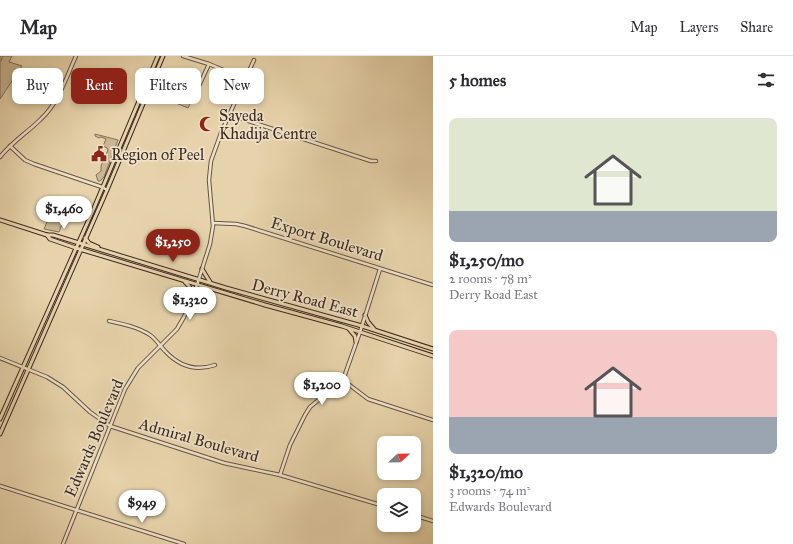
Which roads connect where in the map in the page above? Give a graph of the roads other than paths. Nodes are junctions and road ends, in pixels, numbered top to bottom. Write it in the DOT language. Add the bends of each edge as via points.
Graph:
graph roads {
  1 [pos="76,56"];
  2 [pos="158,56"];
  3 [pos="163,56"];
  4 [pos="183,56"];
  5 [pos="254,60"];
  6 [pos="209,64"];
  7 [pos="219,68"];
  8 [pos="250,68"];
  9 [pos="201,81"];
  10 [pos="235,104"];
  11 [pos="230,115"];
  12 [pos="10,146"];
  13 [pos="0,157"];
  14 [pos="376,162"];
  15 [pos="102,187"];
  16 [pos="107,190"];
  17 [pos="0,220"];
  18 [pos="213,223"];
  19 [pos="47,235"];
  20 [pos="85,238"];
  21 [pos="78,242"];
  22 [pos="83,244"];
  23 [pos="76,248"];
  24 [pos="81,249"];
  25 [pos="103,250"];
  26 [pos="202,269"];
  27 [pos="380,269"];
  28 [pos="199,279"];
  29 [pos="184,280"];
  30 [pos="211,283"];
  31 [pos="197,285"];
  32 [pos="433,285"];
  33 [pos="226,288"];
  34 [pos="239,292"];
  35 [pos="225,293"];
  36 [pos="193,295"];
  37 [pos="238,297"];
  38 [pos="316,313"];
  39 [pos="365,316"];
  40 [pos="315,318"];
  41 [pos="333,318"];
  42 [pos="109,321"];
  43 [pos="332,323"];
  44 [pos="362,326"];
  45 [pos="348,328"];
  46 [pos="376,330"];
  47 [pos="360,332"];
  48 [pos="356,342"];
  49 [pos="160,346"];
  50 [pos="433,349"];
  51 [pos="433,356"];
  52 [pos="0,358"];
  53 [pos="215,365"];
  54 [pos="23,367"];
  55 [pos="28,369"];
  56 [pos="343,380"];
  57 [pos="0,420"];
  58 [pos="433,420"];
  59 [pos="110,426"];
  60 [pos="0,434"];
  61 [pos="280,475"];
  62 [pos="0,486"];
  63 [pos="377,504"];
  64 [pos="77,510"];
  65 [pos="421,517"];
  66 [pos="433,521"];
  67 [pos="63,544"];
  68 [pos="184,544"];
  1 -- 12 [label="street" via="50,109"];
  2 -- 15 [label="main road"];
  3 -- 16 [label="main road"];
  4 -- 6 [label="street"];
  5 -- 8 [label="street, Edwards Boulevard"];
  6 -- 7 [label="street"];
  6 -- 9 [label="street"];
  10 -- 11 [label="street, Edwards Boulevard"];
  11 -- 14 [label="street"];
  11 -- 18 [label="street, Edwards Boulevard" via="210,165"];
  12 -- 13 [label="street"];
  12 -- 15 [label="street" via="25,160"];
  15 -- 16 [label="street"];
  15 -- 21 [label="main road"];
  16 -- 20 [label="main road"];
  17 -- 19 [label="main road"];
  18 -- 26 [label="street, Edwards Boulevard"];
  18 -- 27 [label="street, Export Boulevard" via="236,224"];
  19 -- 21 [label="main road, Derry Road East"];
  19 -- 23 [label="main road, Derry Road East" via="50,239"];
  20 -- 22 [label="main road"];
  20 -- 25 [label="main road"];
  21 -- 22 [label="main road, Derry Road East"];
  21 -- 23 [label="main road"];
  22 -- 24 [label="main road"];
  22 -- 25 [label="main road, Derry Road East"];
  23 -- 24 [label="main road, Derry Road East"];
  23 -- 54 [label="main road"];
  24 -- 29 [label="main road, Derry Road East"];
  24 -- 55 [label="main road"];
  25 -- 28 [label="main road, Derry Road East"];
  26 -- 28 [label="street, Edwards Boulevard"];
  26 -- 30 [label="main road"];
  27 -- 32 [label="street, Export Boulevard"];
  27 -- 39 [label="street"];
  28 -- 30 [label="main road, Derry Road East"];
  28 -- 31 [label="street, Edwards Boulevard"];
  29 -- 31 [label="main road, Derry Road East"];
  29 -- 36 [label="main road"];
  30 -- 33 [label="main road, Derry Road East"];
  31 -- 35 [label="main road, Derry Road East"];
  31 -- 36 [label="street, Edwards Boulevard"];
  33 -- 34 [label="main road, Derry Road East"];
  33 -- 35 [label="main road"];
  34 -- 37 [label="main road"];
  34 -- 38 [label="main road, Derry Road East"];
  35 -- 37 [label="main road, Derry Road East"];
  36 -- 49 [label="street, Edwards Boulevard" via="177,329"];
  37 -- 40 [label="main road, Derry Road East"];
  38 -- 40 [label="main road"];
  38 -- 41 [label="main road, Derry Road East"];
  39 -- 44 [label="street"];
  39 -- 46 [label="main road"];
  40 -- 43 [label="main road, Derry Road East"];
  41 -- 43 [label="main road"];
  41 -- 44 [label="main road, Derry Road East"];
  42 -- 49 [label="street" via="138,329 151,336"];
  43 -- 45 [label="main road, Derry Road East"];
  44 -- 46 [label="main road, Derry Road East"];
  44 -- 47 [label="street"];
  45 -- 47 [label="main road, Derry Road East"];
  45 -- 48 [label="main road" via="355,336"];
  46 -- 50 [label="main road, Derry Road East"];
  47 -- 48 [label="street"];
  47 -- 51 [label="main road, Derry Road East"];
  48 -- 56 [label="street"];
  49 -- 53 [label="street" via="173,359 187,366 198,369"];
  49 -- 59 [label="street, Edwards Boulevard" via="136,370 123,393"];
  52 -- 54 [label="street, Admiral Boulevard"];
  54 -- 55 [label="street, Admiral Boulevard"];
  54 -- 57 [label="main road"];
  55 -- 59 [label="street, Admiral Boulevard" via="63,387"];
  55 -- 60 [label="main road"];
  56 -- 58 [label="street" via="368,399"];
  56 -- 61 [label="street" via="305,414 290,445"];
  59 -- 61 [label="street, Admiral Boulevard" via="224,463"];
  59 -- 64 [label="street, Edwards Boulevard"];
  61 -- 63 [label="street, Admiral Boulevard"];
  62 -- 64 [label="street"];
  64 -- 67 [label="street, Edwards Boulevard"];
  64 -- 68 [label="street"];
  65 -- 66 [label="street"];
}
